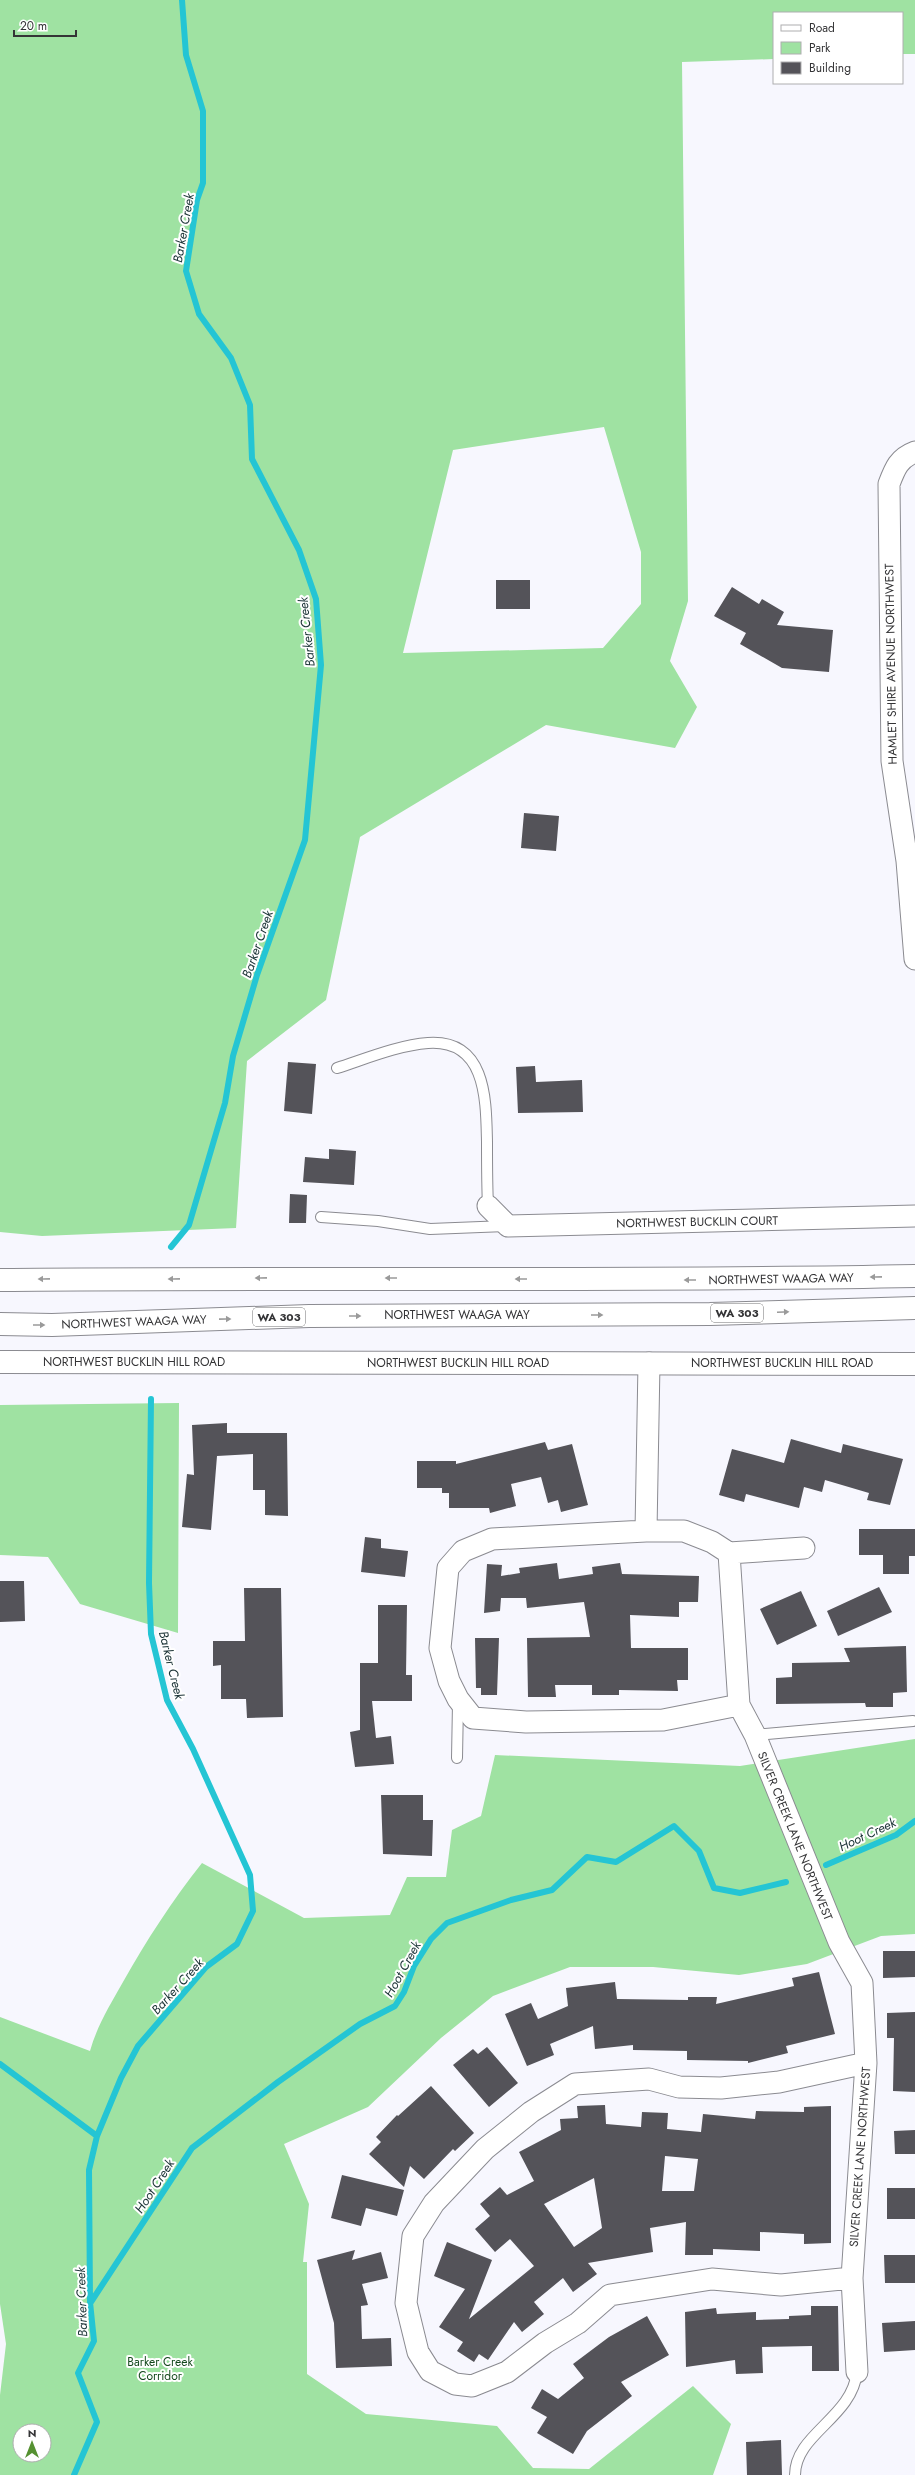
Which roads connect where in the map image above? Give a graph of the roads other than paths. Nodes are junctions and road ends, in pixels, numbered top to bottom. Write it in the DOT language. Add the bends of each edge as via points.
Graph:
graph roads {
  1 [pos="915,452"];
  2 [pos="915,959"];
  3 [pos="337,1068"];
  4 [pos="488,1206"];
  5 [pos="915,1216"];
  6 [pos="320,1217"];
  7 [pos="508,1226"];
  8 [pos="915,1276"];
  9 [pos="0,1280"];
  10 [pos="915,1308"];
  11 [pos="0,1324"];
  12 [pos="0,1362"];
  13 [pos="649,1363"];
  14 [pos="915,1364"];
  15 [pos="646,1531"];
  16 [pos="804,1548"];
  17 [pos="729,1553"];
  18 [pos="458,1699"];
  19 [pos="739,1705"];
  20 [pos="913,1721"];
  21 [pos="755,1735"];
  22 [pos="457,1758"];
  23 [pos="866,2063"];
  24 [pos="852,2278"];
  25 [pos="857,2372"];
  26 [pos="795,2475"];
  1 -- 2 [label="street, HAMLET SHIRE AVENUE NORTHWEST" via="902,458 894,468 889,484 892,761 907,861"];
  3 -- 4 [label="lane" via="375,1055 428,1043 448,1044 471,1060 481,1078 485,1100"];
  4 -- 7 [label="street"];
  5 -- 7 [label="street, NORTHWEST BUCKLIN COURT"];
  6 -- 7 [label="lane" via="378,1221 430,1230"];
  8 -- 9 [label="main road, NORTHWEST WAAGA WAY, one-way" via="706,1280"];
  11 -- 10 [label="main road, NORTHWEST WAAGA WAY / WA 303, one-way" via="52,1325 309,1316 710,1314"];
  12 -- 13 [label="main road, NORTHWEST BUCKLIN HILL ROAD"];
  13 -- 14 [label="main road, NORTHWEST BUCKLIN HILL ROAD"];
  13 -- 15 [label="street"];
  15 -- 17 [label="street" via="684,1531 712,1542"];
  15 -- 18 [label="street" via="492,1539 463,1551 448,1568 440,1648 449,1681"];
  16 -- 17 [label="street"];
  17 -- 19 [label="street, SILVER CREEK LANE NORTHWEST"];
  18 -- 19 [label="street" via="473,1718 526,1722 663,1720"];
  18 -- 22 [label="lane"];
  19 -- 21 [label="street, SILVER CREEK LANE NORTHWEST"];
  20 -- 21 [label="lane"];
  21 -- 23 [label="street, SILVER CREEK LANE NORTHWEST" via="839,1942 862,1983"];
  23 -- 24 [label="street, SILVER CREEK LANE NORTHWEST"];
  23 -- 24 [label="street" via="814,2072 779,2082 721,2088 679,2087 649,2079 575,2084 531,2112 485,2149 434,2203 413,2236 406,2302 418,2352 430,2371 455,2384 472,2386 507,2372 545,2343 578,2323 610,2295 712,2279 780,2285"];
  24 -- 25 [label="street, SILVER CREEK LANE NORTHWEST"];
  25 -- 26 [label="lane" via="856,2386 848,2400 805,2445 796,2461"];
}
